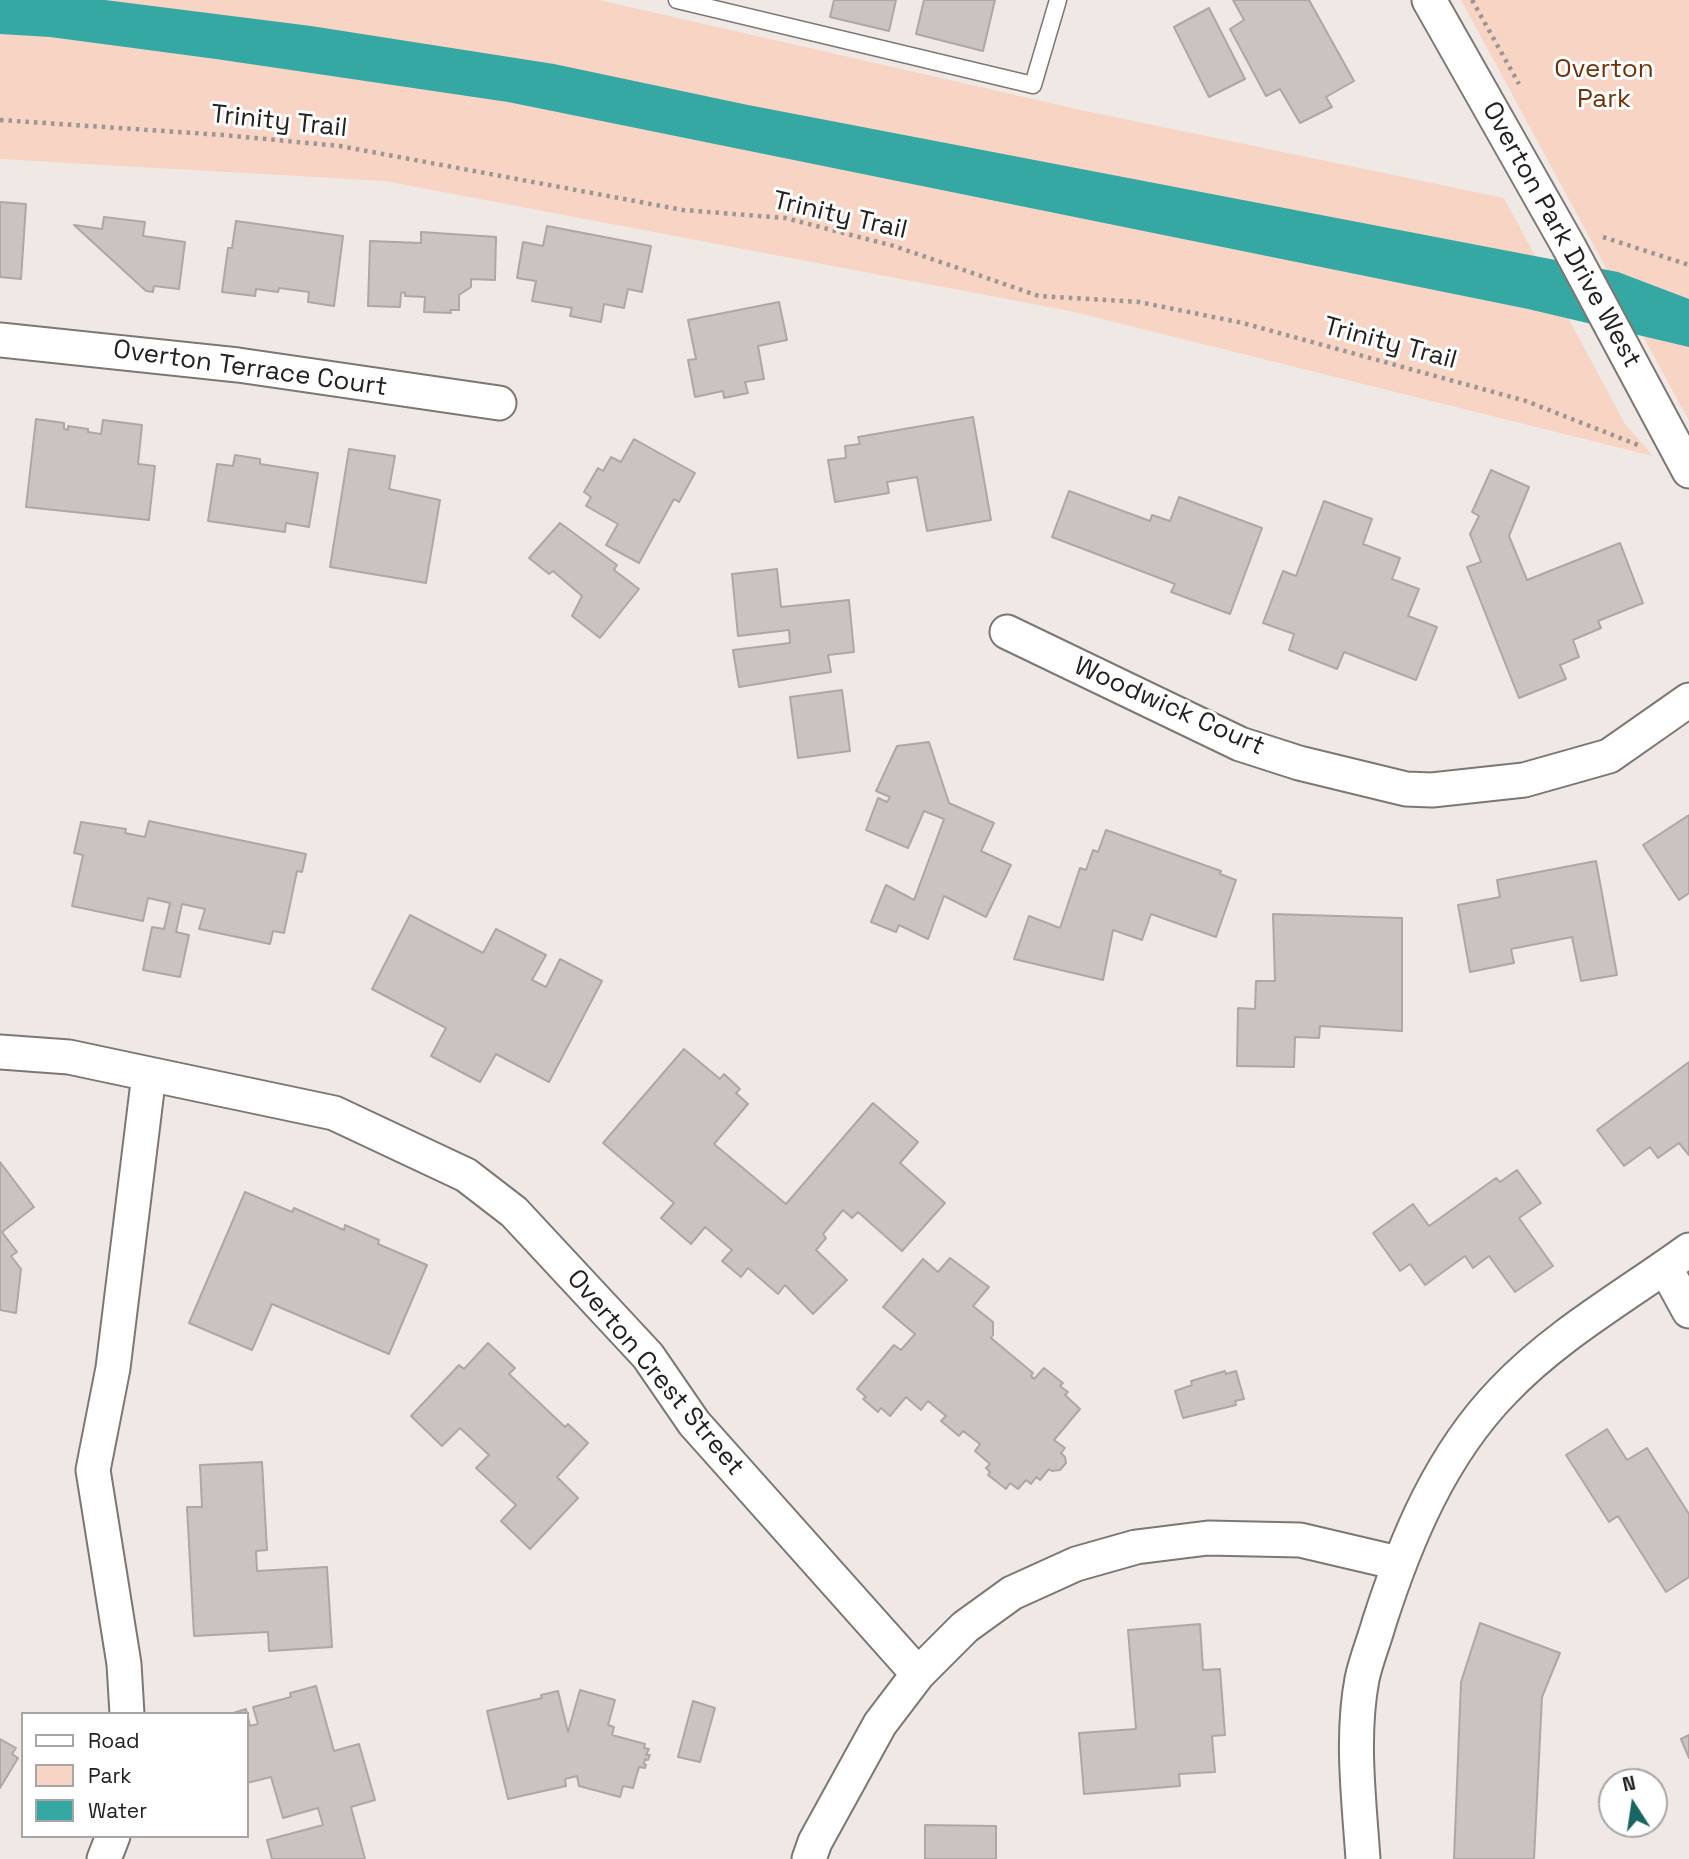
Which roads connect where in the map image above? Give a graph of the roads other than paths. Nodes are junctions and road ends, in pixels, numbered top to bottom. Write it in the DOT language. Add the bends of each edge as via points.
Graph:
graph roads {
  1 [pos="677,0"];
  2 [pos="1058,0"];
  3 [pos="1429,0"];
  4 [pos="743,7"];
  5 [pos="0,340"];
  6 [pos="499,403"];
  7 [pos="1689,471"];
  8 [pos="1007,632"];
  9 [pos="1689,700"];
  10 [pos="0,1052"];
  11 [pos="149,1074"];
  12 [pos="1677,1259"];
  13 [pos="1689,1311"];
  14 [pos="1398,1563"];
  15 [pos="918,1674"];
  16 [pos="127,1712"];
  17 [pos="809,1859"];
  18 [pos="1363,1859"];
  1 -- 4 [label="lane"];
  2 -- 4 [label="lane" via="1033,86"];
  3 -- 7 [label="street, Overton Park Drive West" via="1582,241 1657,436"];
  5 -- 6 [label="street, Overton Terrace Court" via="237,365"];
  8 -- 9 [label="street, Woodwick Court" via="1240,744 1406,789 1524,780 1609,756"];
  10 -- 11 [label="street, Overton Crest Street" via="69,1057"];
  11 -- 15 [label="street, Overton Crest Street" via="334,1113 466,1175 514,1212 648,1356 694,1423"];
  11 -- 16 [label="street" via="113,1368 93,1470 124,1664"];
  12 -- 13 [label="street"];
  12 -- 14 [label="street" via="1549,1349 1503,1391 1469,1432 1426,1501"];
  14 -- 15 [label="street" via="1300,1540 1208,1538 1136,1547 1076,1564 1012,1593 965,1627"];
  14 -- 18 [label="street" via="1362,1679 1356,1760"];
  15 -- 17 [label="street" via="880,1724"];
}
